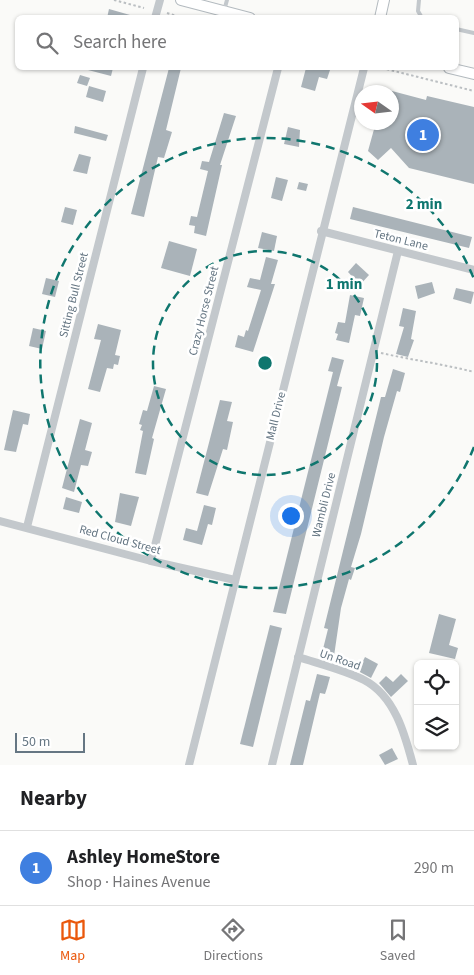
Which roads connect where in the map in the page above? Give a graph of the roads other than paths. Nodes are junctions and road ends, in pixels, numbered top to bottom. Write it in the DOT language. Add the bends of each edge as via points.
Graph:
graph roads {
  1 [pos="160,0"];
  2 [pos="181,0"];
  3 [pos="227,0"];
  4 [pos="384,0"];
  5 [pos="419,0"];
  6 [pos="224,11"];
  7 [pos="156,15"];
  8 [pos="239,15"];
  9 [pos="381,15"];
  10 [pos="420,15"];
  11 [pos="459,29"];
  12 [pos="474,33"];
  13 [pos="142,70"];
  14 [pos="277,70"];
  15 [pos="363,70"];
  16 [pos="457,70"];
  17 [pos="474,74"];
  18 [pos="322,231"];
  19 [pos="398,251"];
  20 [pos="474,270"];
  21 [pos="0,521"];
  22 [pos="27,528"];
  23 [pos="151,561"];
  24 [pos="235,580"];
  25 [pos="298,657"];
  26 [pos="189,765"];
  27 [pos="272,765"];
  28 [pos="413,765"];
  1 -- 7 [label="street"];
  2 -- 6 [label="main road"];
  3 -- 6 [label="lane"];
  4 -- 9 [label="main road"];
  5 -- 10 [label="lane"];
  6 -- 8 [label="main road"];
  11 -- 12 [label="lane"];
  13 -- 22 [label="street, Sitting Bull Street"];
  14 -- 23 [label="street, Crazy Horse Street"];
  15 -- 18 [label="street, Mall Drive"];
  16 -- 17 [label="main road"];
  18 -- 19 [label="street, Teton Lane"];
  18 -- 24 [label="street, Mall Drive"];
  19 -- 20 [label="street, Teton Lane"];
  19 -- 25 [label="street, Wambli Drive"];
  21 -- 22 [label="street, Red Cloud Street"];
  22 -- 23 [label="street, Red Cloud Street"];
  23 -- 24 [label="street, Red Cloud Street"];
  24 -- 26 [label="street, Mall Drive"];
  25 -- 27 [label="street, Wambli Drive"];
  25 -- 28 [label="street, Un Road" via="366,680 388,700 404,730"];
}
